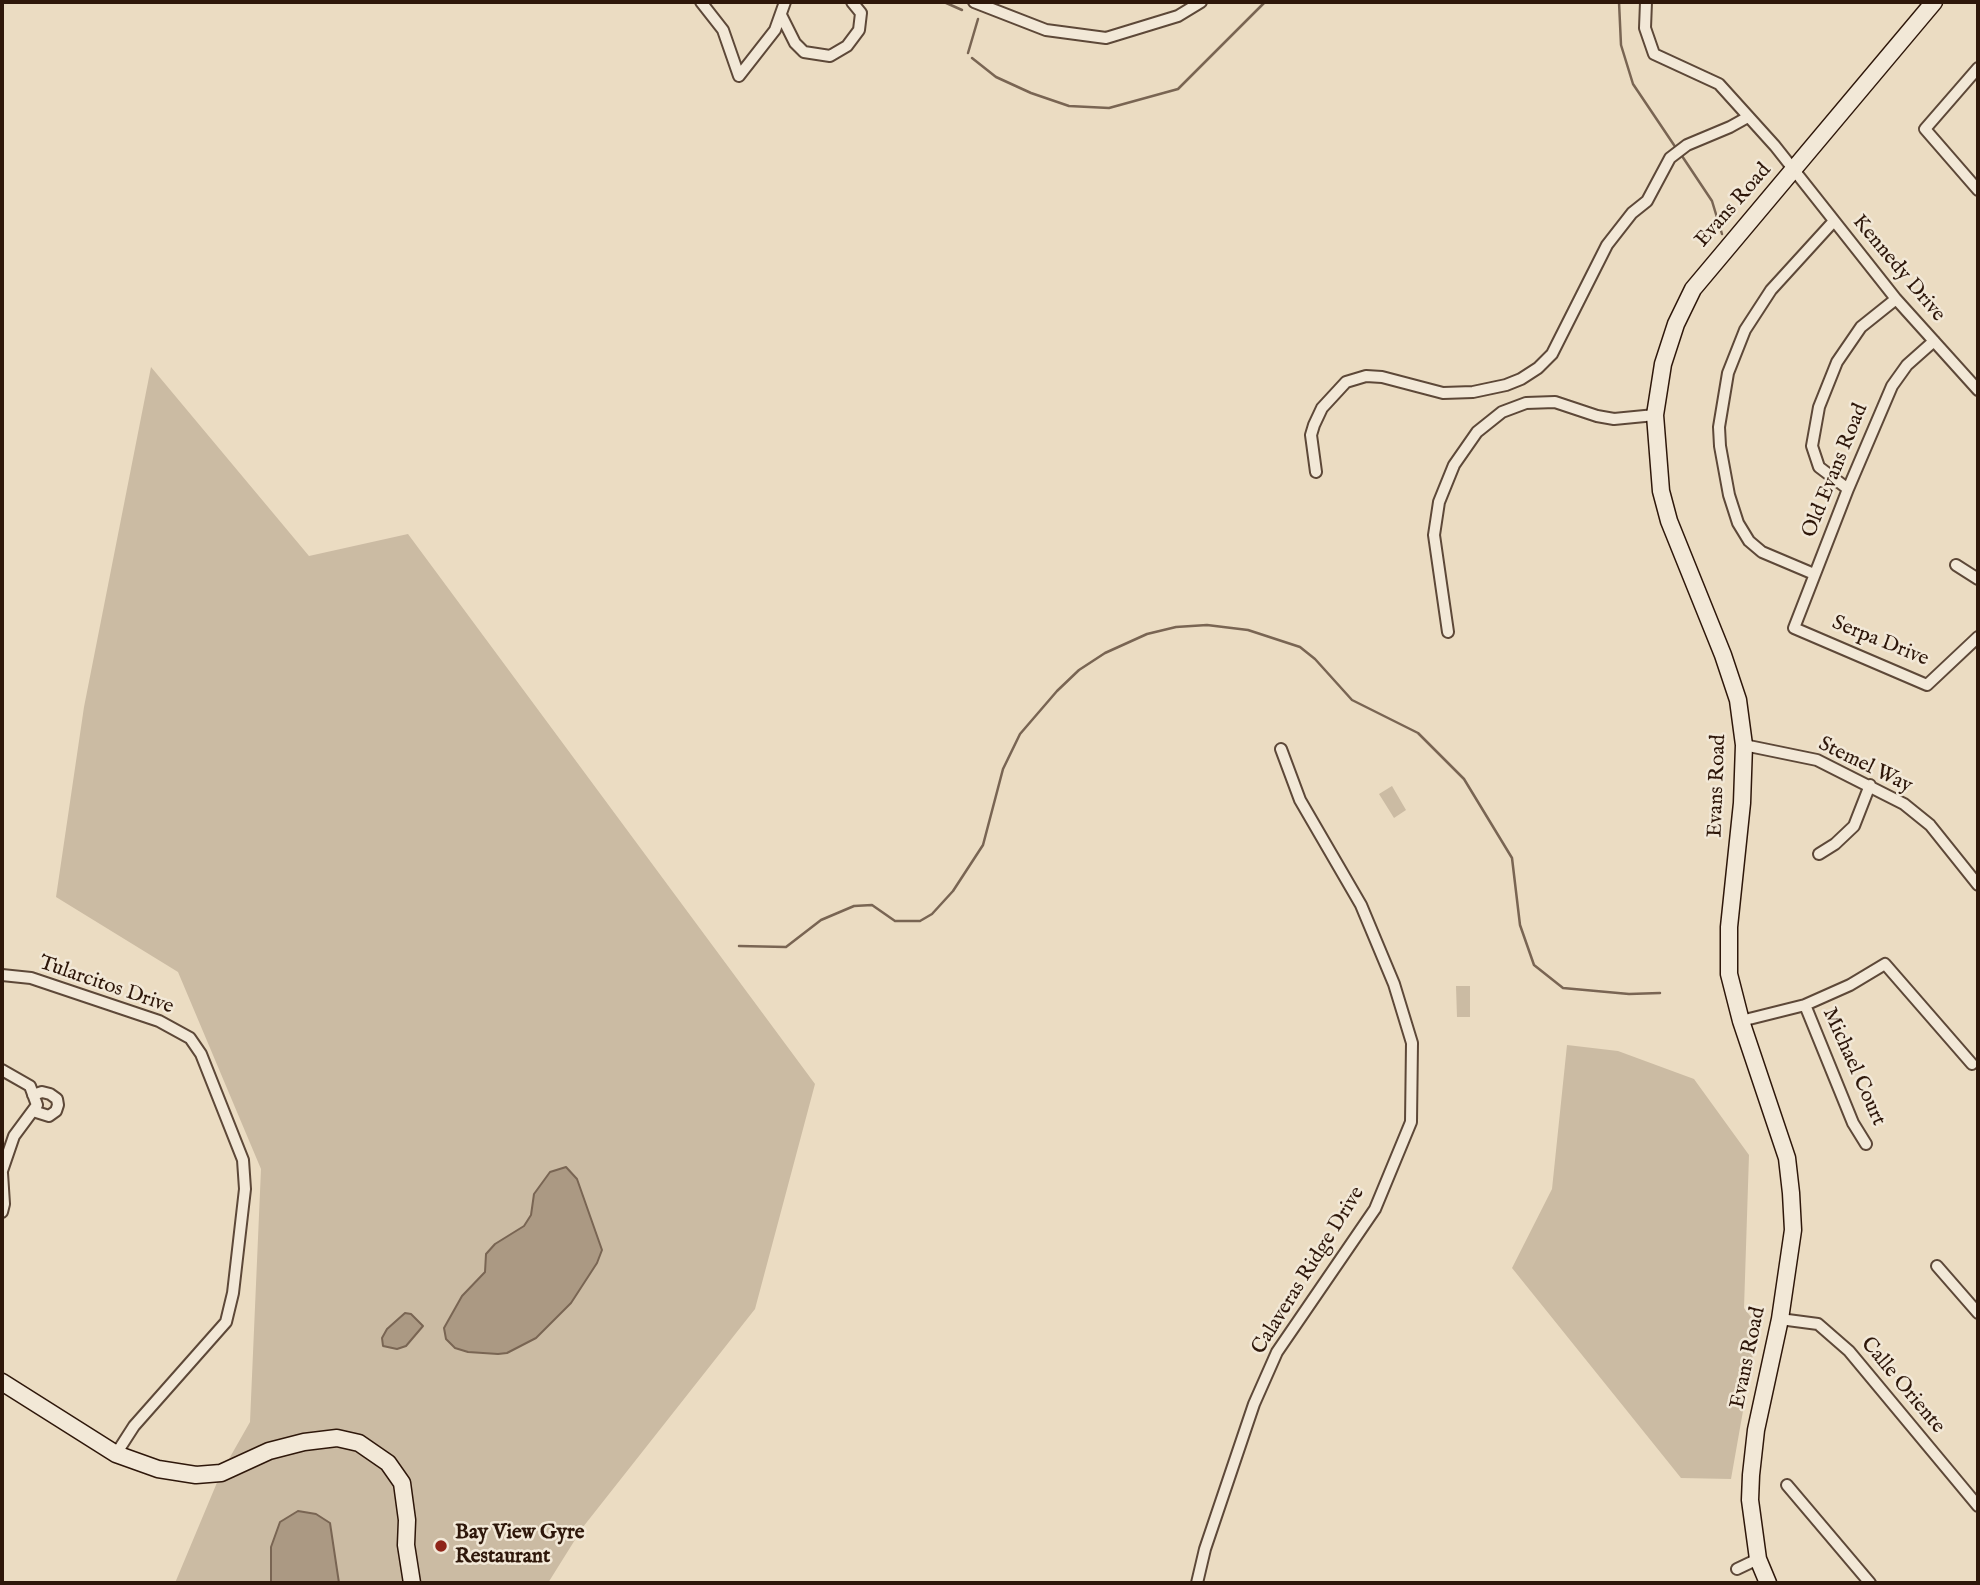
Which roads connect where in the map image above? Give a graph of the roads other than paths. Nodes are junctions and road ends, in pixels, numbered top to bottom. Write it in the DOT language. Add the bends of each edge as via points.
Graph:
graph roads {
  1 [pos="701,2"];
  2 [pos="785,2"];
  3 [pos="852,2"];
  4 [pos="974,2"];
  5 [pos="1201,2"];
  6 [pos="1646,2"];
  7 [pos="1934,2"];
  8 [pos="781,15"];
  9 [pos="1978,68"];
  10 [pos="1748,117"];
  11 [pos="1792,171"];
  12 [pos="1978,190"];
  13 [pos="1833,222"];
  14 [pos="1896,299"];
  15 [pos="1934,341"];
  16 [pos="1978,390"];
  17 [pos="1655,415"];
  18 [pos="1315,472"];
  19 [pos="1848,489"];
  20 [pos="1956,565"];
  21 [pos="1814,575"];
  22 [pos="1978,579"];
  23 [pos="1794,628"];
  24 [pos="1448,632"];
  25 [pos="1978,637"];
  26 [pos="1744,745"];
  27 [pos="1282,749"];
  28 [pos="1870,785"];
  29 [pos="1819,854"];
  30 [pos="1978,885"];
  31 [pos="2,975"];
  32 [pos="1805,1005"];
  33 [pos="1741,1021"];
  34 [pos="1972,1064"];
  35 [pos="2,1070"];
  36 [pos="33,1095"];
  37 [pos="33,1111"];
  38 [pos="1866,1144"];
  39 [pos="2,1172"];
  40 [pos="2,1212"];
  41 [pos="1937,1266"];
  42 [pos="1978,1313"];
  43 [pos="1780,1319"];
  44 [pos="2,1382"];
  45 [pos="116,1454"];
  46 [pos="1787,1485"];
  47 [pos="1978,1506"];
  48 [pos="1758,1559"];
  49 [pos="1737,1569"];
  50 [pos="412,1583"];
  51 [pos="1197,1583"];
  52 [pos="1768,1583"];
  53 [pos="1870,1583"];
  1 -- 8 [label="street" via="723,30 739,76 775,30"];
  2 -- 8 [label="street"];
  3 -- 8 [label="street" via="860,13 859,30 847,46 830,55 804,52"];
  4 -- 5 [label="street" via="1046,30 1106,38 1178,16"];
  6 -- 10 [label="street, Kennedy Drive" via="1645,28 1654,54 1719,84"];
  7 -- 11 [label="street, Evans Road"];
  9 -- 12 [label="street" via="1925,129"];
  10 -- 11 [label="street, Kennedy Drive"];
  10 -- 18 [label="street" via="1679,151 1647,201 1607,245 1552,354 1538,368 1514,382 1473,392 1443,393 1382,377 1346,382 1322,408 1314,425"];
  11 -- 13 [label="street, Kennedy Drive"];
  11 -- 17 [label="street, Evans Road" via="1693,289 1662,364"];
  13 -- 14 [label="street, Kennedy Drive"];
  13 -- 21 [label="street" via="1771,290 1745,330 1728,373 1719,427 1729,495 1749,541 1762,552"];
  14 -- 15 [label="street, Kennedy Drive"];
  14 -- 19 [label="street" via="1861,327 1837,362 1819,407 1812,446 1819,467"];
  15 -- 16 [label="street, Kennedy Drive"];
  15 -- 19 [label="street, Old Evans Road" via="1892,386"];
  17 -- 24 [label="street" via="1614,419 1555,402 1526,403 1503,412 1477,432 1454,465 1439,502 1434,535"];
  17 -- 26 [label="street, Evans Road" via="1668,521 1723,655 1738,700"];
  19 -- 21 [label="street, Old Evans Road"];
  20 -- 22 [label="street"];
  21 -- 23 [label="street, Old Evans Road"];
  23 -- 25 [label="street, Serpa Drive" via="1927,685"];
  26 -- 28 [label="street, Stemel Way" via="1817,760"];
  26 -- 33 [label="street, Evans Road" via="1728,949"];
  27 -- 51 [label="street, Calaveras Ridge Drive" via="1300,800 1361,905 1394,984 1412,1043 1411,1122 1375,1209 1277,1352 1254,1404"];
  28 -- 29 [label="street" via="1854,826"];
  28 -- 30 [label="street, Stemel Way" via="1930,825"];
  31 -- 45 [label="street, Tularcitos Drive" via="44,982 159,1021 190,1038 201,1054 243,1160 245,1189 226,1322 134,1426"];
  32 -- 33 [label="street"];
  32 -- 34 [label="street" via="1885,964"];
  32 -- 38 [label="street, Michael Court"];
  33 -- 43 [label="street, Evans Road" via="1787,1158 1793,1230"];
  35 -- 36 [label="street" via="30,1086"];
  36 -- 37 [label="street" via="37,1105"];
  36 -- 37 [label="street" via="50,1094 58,1105 49,1116"];
  37 -- 39 [label="street" via="14,1136"];
  39 -- 40 [label="street"];
  41 -- 42 [label="street"];
  43 -- 47 [label="street, Calle Oriente" via="1818,1324 1849,1351"];
  43 -- 48 [label="street, Evans Road" via="1751,1475"];
  44 -- 45 [label="street"];
  45 -- 50 [label="street" via="158,1469 196,1475 221,1473 269,1451 303,1442 337,1438 359,1443 388,1463 402,1483"];
  46 -- 53 [label="street"];
  48 -- 49 [label="street"];
  48 -- 52 [label="street, Evans Road"];
}
